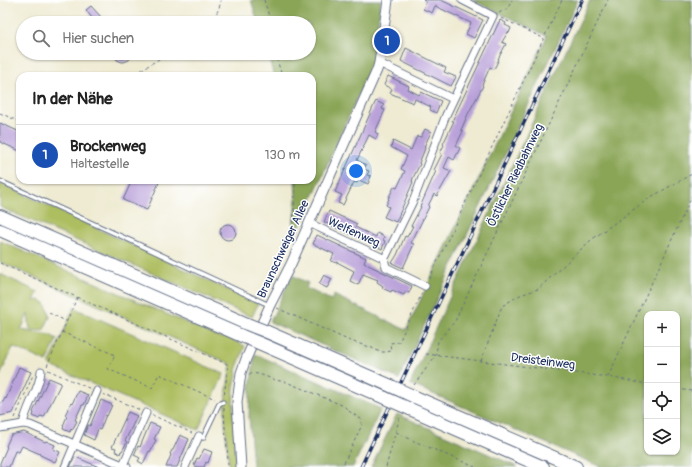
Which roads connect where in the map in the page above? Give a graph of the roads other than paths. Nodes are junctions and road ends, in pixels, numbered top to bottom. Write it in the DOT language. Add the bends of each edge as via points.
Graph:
graph roads {
  1 [pos="388,0"];
  2 [pos="462,0"];
  3 [pos="379,64"];
  4 [pos="453,99"];
  5 [pos="0,181"];
  6 [pos="0,216"];
  7 [pos="309,223"];
  8 [pos="0,230"];
  9 [pos="384,258"];
  10 [pos="425,286"];
  11 [pos="272,306"];
  12 [pos="41,371"];
  13 [pos="97,391"];
  14 [pos="223,402"];
  15 [pos="146,413"];
  16 [pos="23,424"];
  17 [pos="0,428"];
  18 [pos="201,437"];
  19 [pos="75,444"];
  20 [pos="125,466"];
  21 [pos="65,467"];
  22 [pos="185,467"];
  23 [pos="240,467"];
  24 [pos="543,467"];
  25 [pos="576,467"];
  1 -- 3 [label="street, Braunschweiger Allee"];
  2 -- 4 [label="street" via="494,16"];
  3 -- 4 [label="street"];
  3 -- 7 [label="street, Braunschweiger Allee"];
  4 -- 9 [label="street" via="414,199"];
  5 -- 11 [label="lane"];
  6 -- 25 [label="highway, bridge"];
  7 -- 9 [label="street, Welfenweg"];
  7 -- 11 [label="street, Braunschweiger Allee"];
  8 -- 24 [label="highway, bridge"];
  9 -- 10 [label="street, Welfenweg" via="386,267"];
  11 -- 23 [label="street, Braunschweiger Allee" via="246,359 238,388"];
  12 -- 16 [label="street" via="41,378"];
  13 -- 19 [label="street"];
  14 -- 18 [label="lane" via="219,404"];
  15 -- 20 [label="street"];
  16 -- 17 [label="street"];
  16 -- 19 [label="street"];
  18 -- 22 [label="street"];
  19 -- 20 [label="street"];
  19 -- 21 [label="street"];
}
